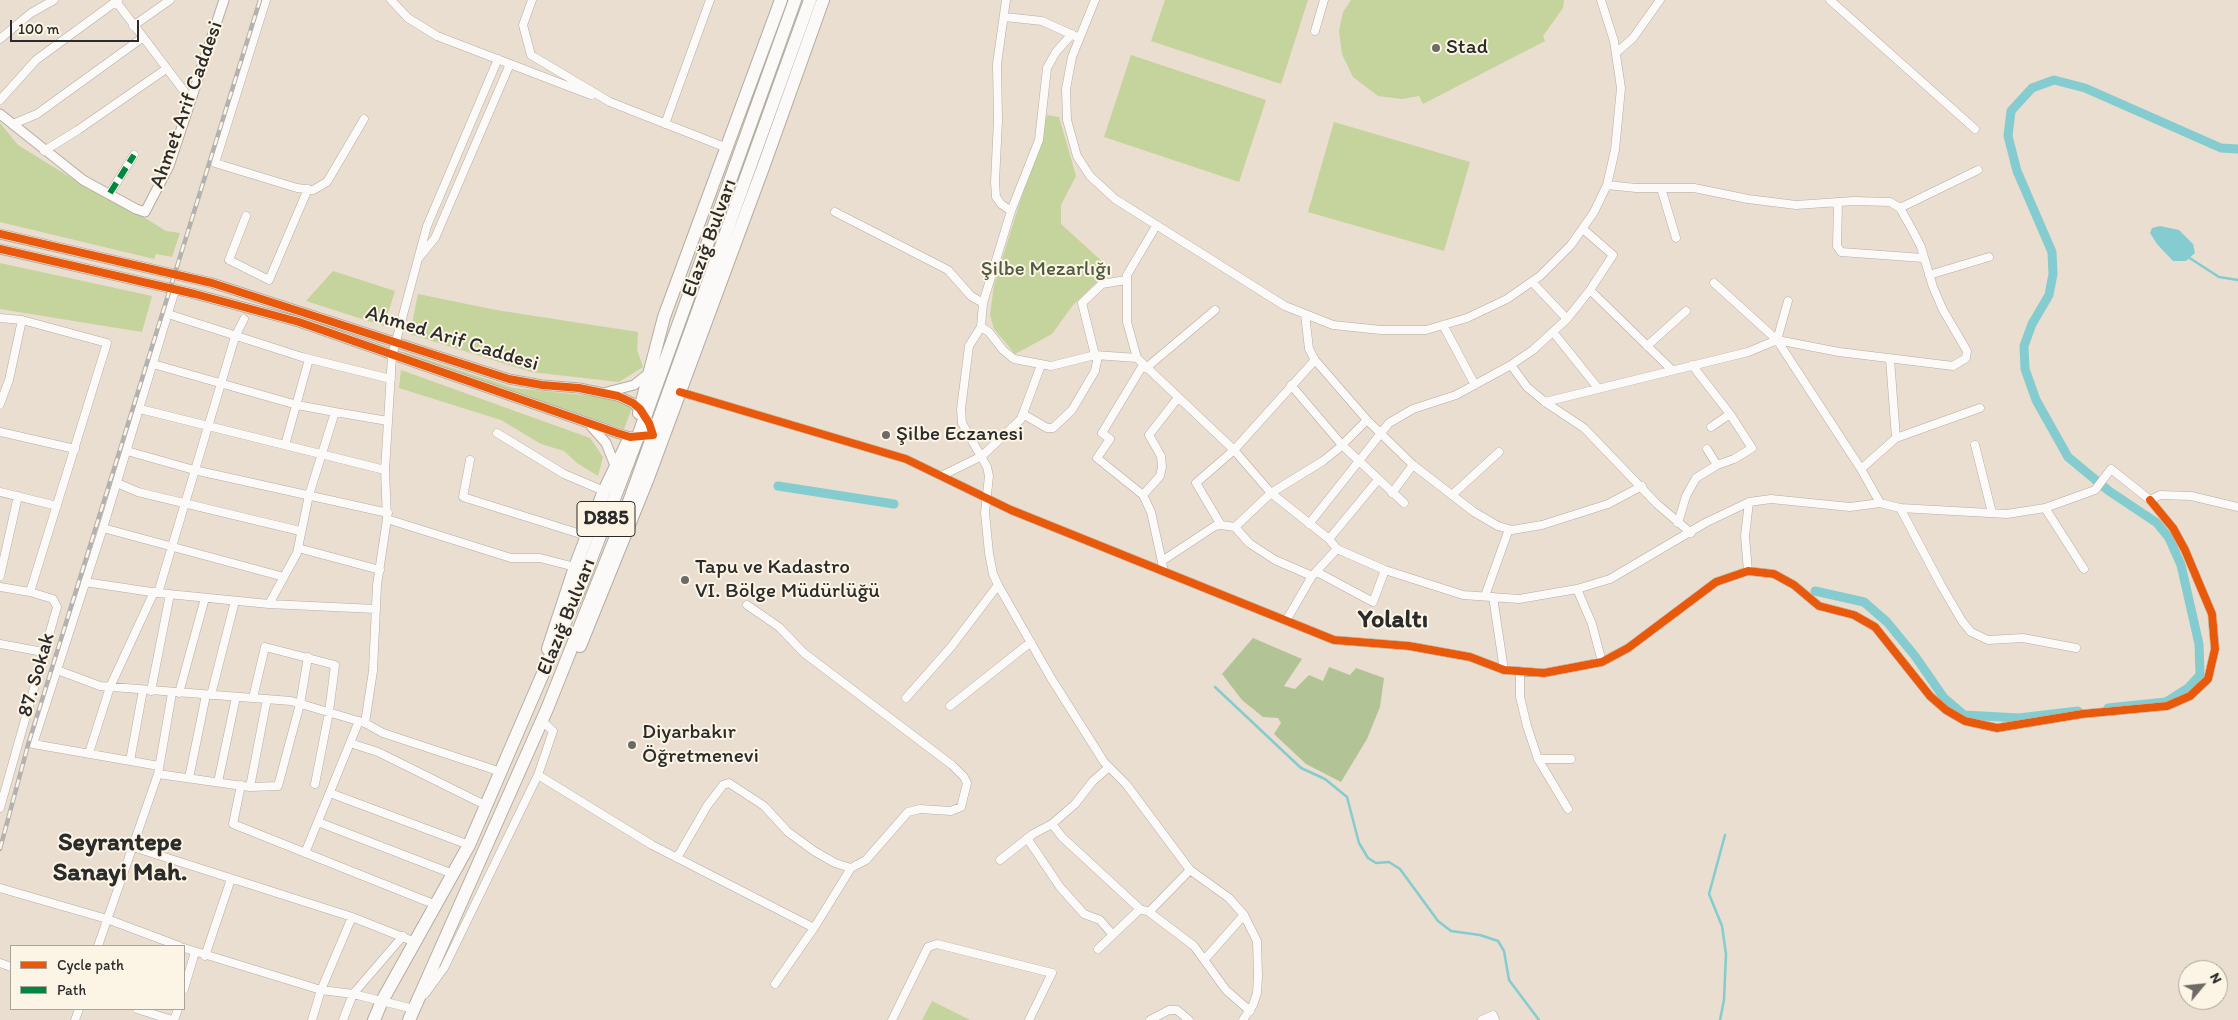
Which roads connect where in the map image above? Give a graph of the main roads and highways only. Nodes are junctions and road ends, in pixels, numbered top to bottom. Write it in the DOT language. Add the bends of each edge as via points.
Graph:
graph roads {
  1 [pos="781,0"];
  2 [pos="795,0"];
  3 [pos="810,0"];
  4 [pos="823,0"];
  5 [pos="781,118"];
  6 [pos="749,171"];
  7 [pos="643,413"];
  8 [pos="635,436"];
  9 [pos="558,682"];
  10 [pos="540,684"];
  11 [pos="411,1014"];
  12 [pos="374,1020"];
  1 -- 7 [label="highway" via="664,317 649,373"];
  2 -- 7 [label="highway, Elazığ Bulvarı / D885"];
  3 -- 6 [label="highway, Elazığ Bulvarı / D885"];
  4 -- 5 [label="highway"];
  5 -- 6 [label="highway"];
  5 -- 9 [label="highway" via="606,584 580,646"];
  6 -- 9 [label="highway, Elazığ Bulvarı / D885" via="621,524"];
  7 -- 8 [label="highway, Elazığ Bulvarı / D885"];
  8 -- 10 [label="highway, Elazığ Bulvarı / D885" via="582,583"];
  8 -- 10 [label="highway" via="604,491 552,630"];
  9 -- 11 [label="highway, Elazığ Bulvarı / D885"];
  10 -- 12 [label="highway, Elazığ Bulvarı / D885" via="469,845"];
}
